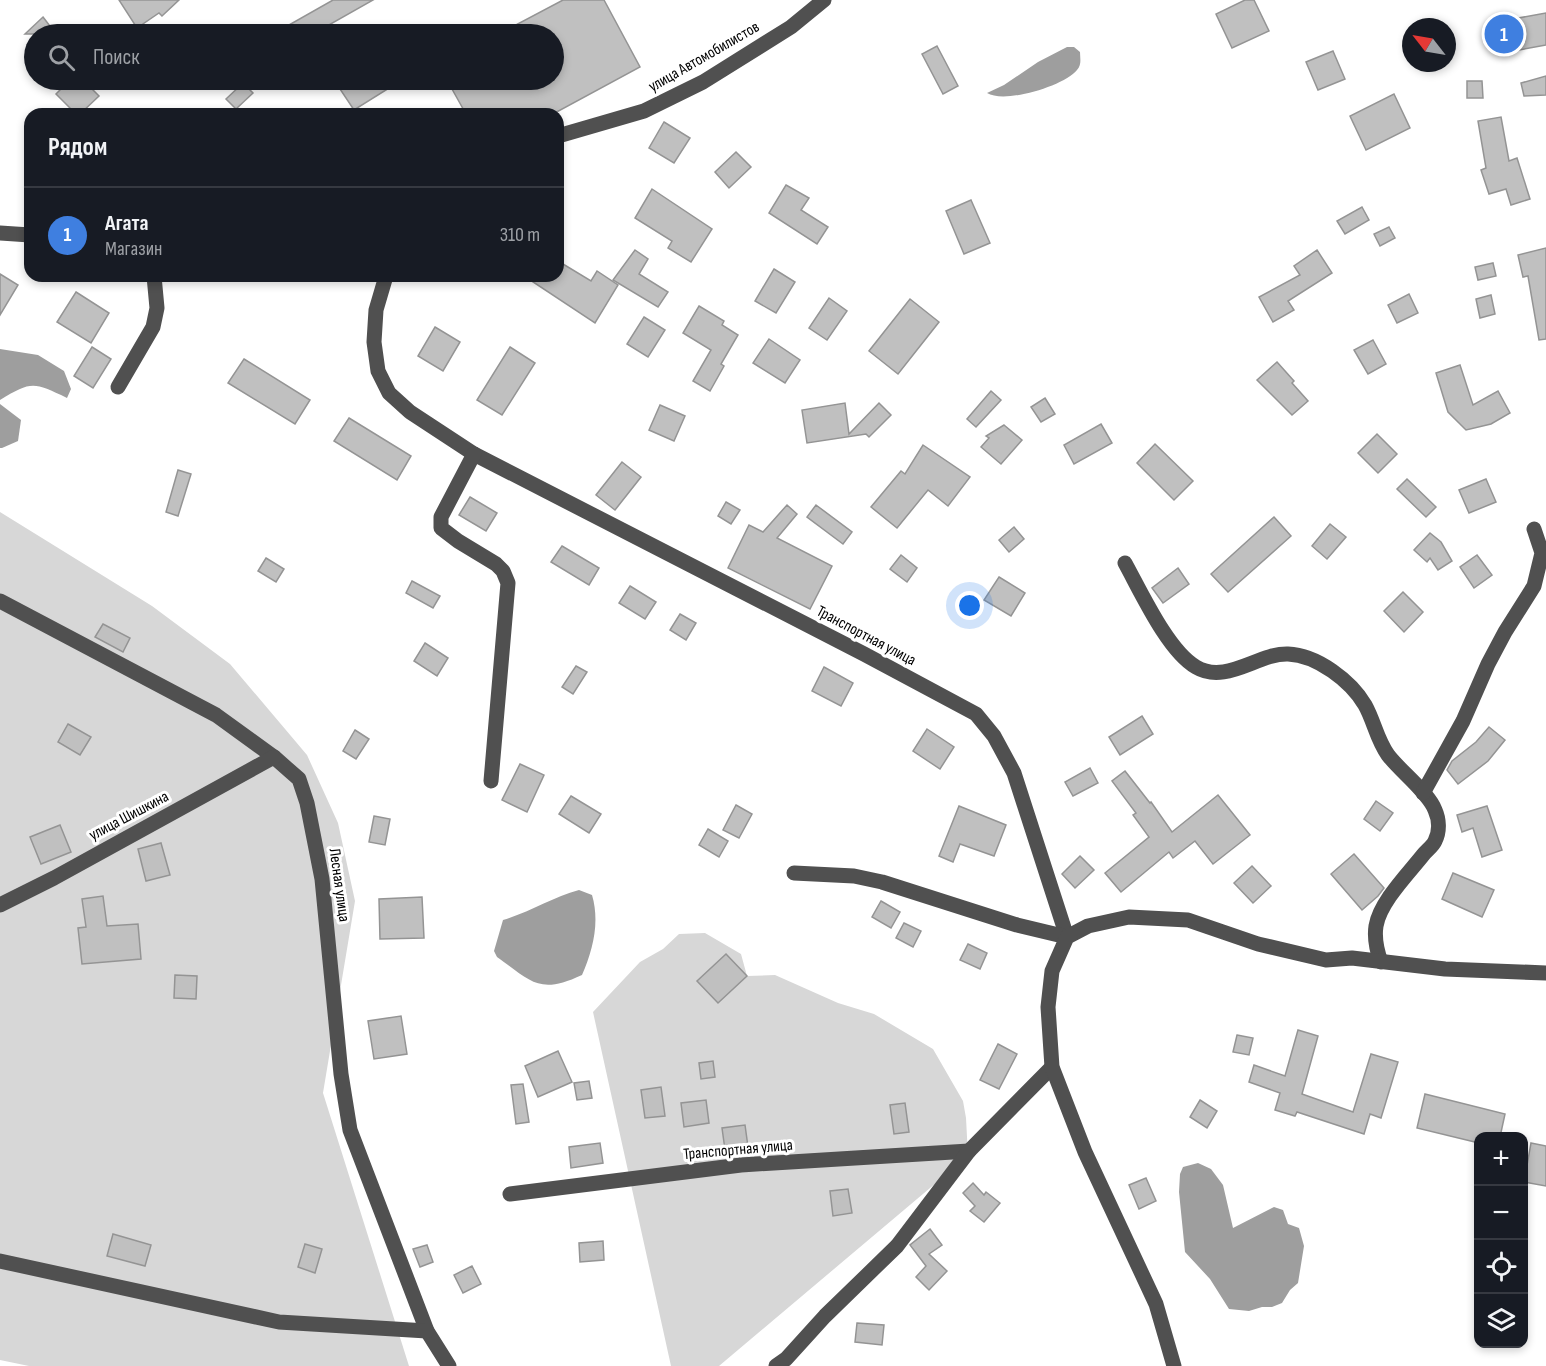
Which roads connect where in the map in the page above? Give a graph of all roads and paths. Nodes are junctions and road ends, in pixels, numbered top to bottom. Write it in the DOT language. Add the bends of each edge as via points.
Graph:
graph roads {
  1 [pos="824,0"];
  2 [pos="564,134"];
  3 [pos="0,233"];
  4 [pos="24,235"];
  5 [pos="155,282"];
  6 [pos="384,282"];
  7 [pos="118,387"];
  8 [pos="474,454"];
  9 [pos="1534,529"];
  10 [pos="1125,563"];
  11 [pos="0,601"];
  12 [pos="274,757"];
  13 [pos="491,781"];
  14 [pos="1423,793"];
  15 [pos="794,873"];
  16 [pos="0,905"];
  17 [pos="1067,937"];
  18 [pos="1381,962"];
  19 [pos="1546,973"];
  20 [pos="1052,1066"];
  21 [pos="969,1152"];
  22 [pos="510,1194"];
  23 [pos="0,1261"];
  24 [pos="427,1331"];
  25 [pos="448,1366"];
  26 [pos="776,1366"];
  27 [pos="1174,1366"];
  1 -- 2 [label="street, улица Автомобилистов" via="791,27 703,82 644,111"];
  3 -- 4 [label="street"];
  5 -- 7 [label="street" via="157,308 153,327"];
  6 -- 8 [label="street, Транспортная улица" via="376,310 375,332 378,370 388,393"];
  8 -- 13 [label="street" via="441,517 441,528 496,564 508,583"];
  8 -- 17 [label="street, Транспортная улица" via="976,714 994,736 1014,773"];
  9 -- 14 [label="street" via="1542,553 1534,586 1505,632"];
  10 -- 14 [label="street" via="1171,642 1197,668 1212,674 1225,672 1288,654 1331,668 1347,681 1364,704 1386,752"];
  11 -- 12 [label="street, Лесная улица" via="216,715"];
  12 -- 16 [label="street, улица Шишкина"];
  12 -- 24 [label="street, Лесная улица" via="299,779 307,803 322,879 350,1130"];
  14 -- 18 [label="street" via="1435,808 1439,825 1435,841 1397,887 1379,918 1376,944"];
  15 -- 17 [label="street" via="854,876 882,882"];
  17 -- 18 [label="street" via="1088,926 1130,917 1188,920 1258,944 1326,960"];
  17 -- 20 [label="street" via="1052,971 1048,1007"];
  18 -- 19 [label="street"];
  20 -- 21 [label="street"];
  20 -- 27 [label="street" via="1085,1152 1156,1304"];
  21 -- 22 [label="street, Транспортная улица" via="741,1166"];
  21 -- 26 [label="street" via="897,1246"];
  23 -- 24 [label="street" via="279,1322"];
  24 -- 25 [label="street, Лесная улица"];
}
